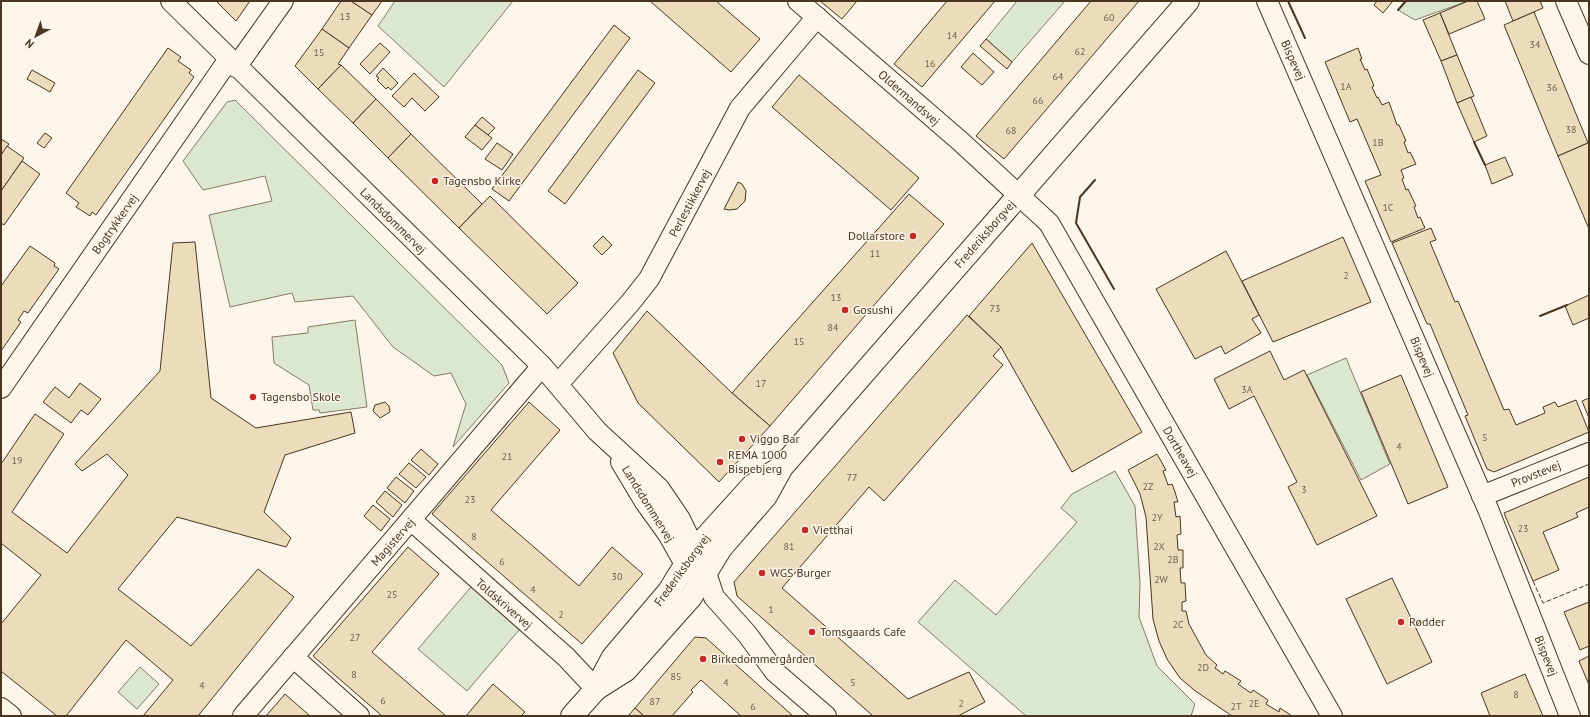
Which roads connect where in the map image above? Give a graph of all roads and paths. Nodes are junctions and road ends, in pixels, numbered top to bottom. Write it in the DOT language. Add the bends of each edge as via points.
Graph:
graph roads {
  1 [pos="170,1"];
  2 [pos="283,1"];
  3 [pos="798,1"];
  4 [pos="1188,1"];
  5 [pos="1267,1"];
  6 [pos="1566,1"];
  7 [pos="817,17"];
  8 [pos="1589,54"];
  9 [pos="232,63"];
  10 [pos="1020,195"];
  11 [pos="542,366"];
  12 [pos="558,384"];
  13 [pos="1,388"];
  14 [pos="1589,453"];
  15 [pos="782,467"];
  16 [pos="1482,496"];
  17 [pos="411,520"];
  18 [pos="690,556"];
  19 [pos="706,573"];
  20 [pos="293,658"];
  21 [pos="596,689"];
  22 [pos="1,708"];
  23 [pos="11,716"];
  24 [pos="243,716"];
  25 [pos="359,716"];
  26 [pos="572,716"];
  27 [pos="826,716"];
  28 [pos="1332,716"];
  29 [pos="1570,716"];
  1 -- 9 [label="street, Landsdommervej"];
  2 -- 9 [label="street, Bogtrykkervej"];
  3 -- 7 [label="street, Oldermandsvej"];
  4 -- 10 [label="street, Frederiksborgvej"];
  5 -- 16 [label="street, Bispevej"];
  6 -- 8 [label="street"];
  7 -- 10 [label="street, Oldermandsvej"];
  7 -- 12 [label="street, Perlestikkervej" via="740,108 649,279"];
  9 -- 11 [label="street, Landsdommervej"];
  9 -- 13 [label="street, Bogtrykkervej"];
  10 -- 15 [label="street, Frederiksborgvej"];
  10 -- 28 [label="street, Dortheavej" via="1049,223"];
  11 -- 12 [label="street, Landsdommervej"];
  11 -- 17 [label="street, Magistervej"];
  12 -- 18 [label="street, Landsdommervej" via="597,431 659,488 680,519"];
  14 -- 16 [label="street, Provstevej"];
  15 -- 18 [label="street, Frederiksborgvej" via="753,485"];
  15 -- 19 [label="street, Frederiksborgvej" via="766,496 721,548"];
  16 -- 29 [label="street, Bispevej"];
  17 -- 20 [label="street, Magistervej"];
  17 -- 21 [label="street, Toldskrivervej" via="566,658"];
  18 -- 19 [label="street" via="694,576"];
  18 -- 21 [label="street, Frederiksborgvej" via="669,590 613,657"];
  19 -- 21 [label="street, Frederiksborgvej" via="691,597 626,670"];
  19 -- 27 [label="street" via="714,597 747,634 775,672"];
  20 -- 24 [label="street, Magistervej"];
  20 -- 25 [label="street"];
  21 -- 26 [label="street, Frederiksborgvej"];
  22 -- 23 [label="street"];
}
